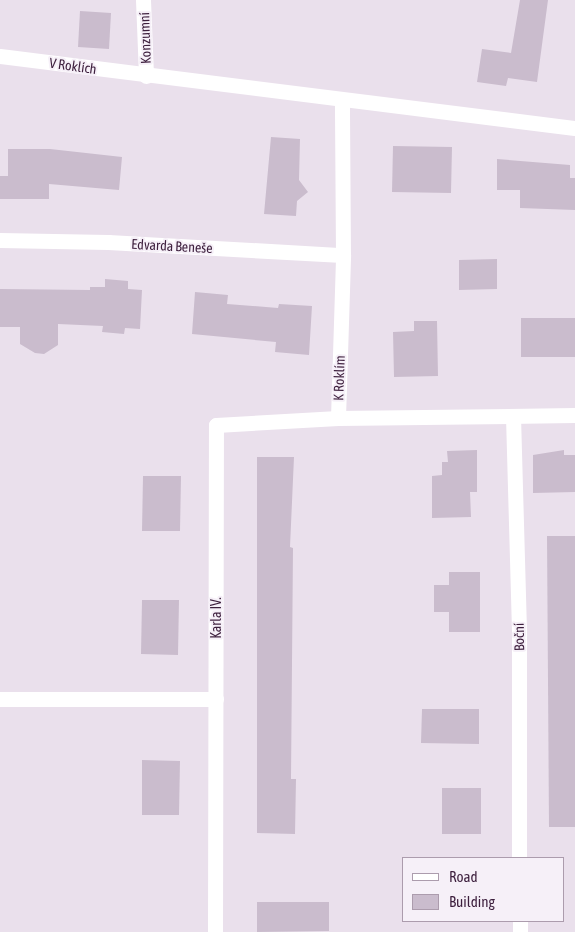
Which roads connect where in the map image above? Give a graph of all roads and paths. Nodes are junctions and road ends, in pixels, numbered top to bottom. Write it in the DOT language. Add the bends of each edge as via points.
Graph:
graph roads {
  1 [pos="143,0"];
  2 [pos="0,56"];
  3 [pos="146,76"];
  4 [pos="342,101"];
  5 [pos="575,128"];
  6 [pos="0,240"];
  7 [pos="343,255"];
  8 [pos="575,415"];
  9 [pos="513,416"];
  10 [pos="338,418"];
  11 [pos="0,699"];
  12 [pos="216,699"];
  13 [pos="519,857"];
  14 [pos="215,932"];
  1 -- 3 [label="street, Konzumní"];
  2 -- 3 [label="street, V Roklích"];
  3 -- 4 [label="street"];
  4 -- 5 [label="street"];
  4 -- 7 [label="street, K Roklím"];
  6 -- 7 [label="street, Edvarda Beneše" via="108,242"];
  7 -- 10 [label="street, K Roklím"];
  8 -- 9 [label="street, K Roklím"];
  9 -- 10 [label="street, K Roklím"];
  9 -- 13 [label="street, Boční" via="519,635"];
  10 -- 12 [label="street, Karla IV." via="216,425"];
  11 -- 12 [label="street"];
  12 -- 14 [label="street, Karla IV."];
}
